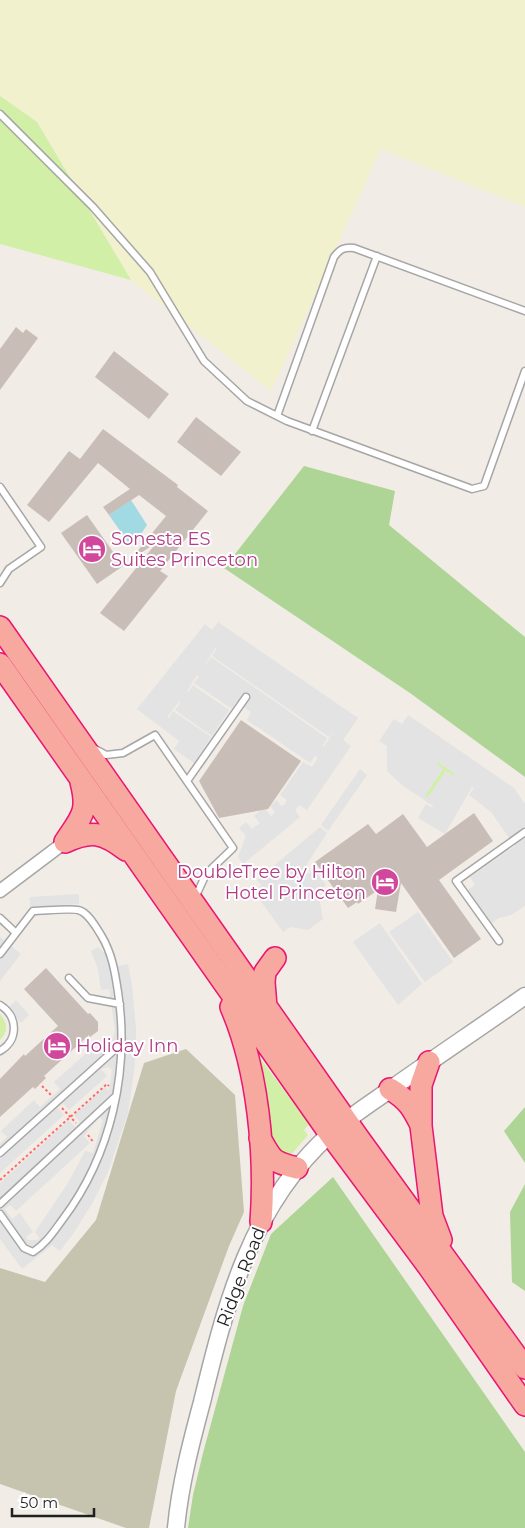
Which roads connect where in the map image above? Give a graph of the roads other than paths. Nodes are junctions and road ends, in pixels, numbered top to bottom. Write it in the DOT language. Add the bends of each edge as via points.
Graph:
graph roads {
  1 [pos="0,114"];
  2 [pos="377,256"];
  3 [pos="525,311"];
  4 [pos="525,371"];
  5 [pos="277,416"];
  6 [pos="312,431"];
  7 [pos="0,487"];
  8 [pos="9,569"];
  9 [pos="0,570"];
  10 [pos="0,583"];
  11 [pos="0,628"];
  12 [pos="0,664"];
  13 [pos="246,698"];
  14 [pos="80,742"];
  15 [pos="79,777"];
  16 [pos="187,781"];
  17 [pos="525,832"];
  18 [pos="65,842"];
  19 [pos="137,859"];
  20 [pos="2,885"];
  21 [pos="192,903"];
  22 [pos="0,918"];
  23 [pos="16,933"];
  24 [pos="499,941"];
  25 [pos="226,950"];
  26 [pos="0,954"];
  27 [pos="214,968"];
  28 [pos="69,978"];
  29 [pos="525,996"];
  30 [pos="120,1004"];
  31 [pos="0,1005"];
  32 [pos="266,1008"];
  33 [pos="122,1044"];
  34 [pos="0,1050"];
  35 [pos="429,1062"];
  36 [pos="390,1089"];
  37 [pos="117,1096"];
  38 [pos="421,1126"];
  39 [pos="338,1127"];
  40 [pos="260,1138"];
  41 [pos="0,1153"];
  42 [pos="297,1168"];
  43 [pos="0,1204"];
  44 [pos="0,1214"];
  45 [pos="261,1222"];
  46 [pos="450,1264"];
  47 [pos="525,1368"];
  48 [pos="525,1406"];
  49 [pos="176,1528"];
  1 -- 5 [label="lane" via="93,207 150,272 204,362 247,401"];
  2 -- 3 [label="lane"];
  2 -- 5 [label="lane" via="346,247 334,257"];
  2 -- 6 [label="lane"];
  4 -- 6 [label="lane" via="484,486 472,488"];
  5 -- 6 [label="lane"];
  7 -- 8 [label="lane" via="41,547"];
  8 -- 9 [label="lane"];
  8 -- 10 [label="lane"];
  11 -- 14 [label="highway"];
  12 -- 15 [label="highway"];
  13 -- 16 [label="lane"];
  14 -- 16 [label="lane" via="106,755 123,753 155,735"];
  14 -- 21 [label="highway"];
  15 -- 18 [label="highway" via="85,799 84,809"];
  15 -- 19 [label="highway"];
  16 -- 21 [label="lane" via="233,848 206,874"];
  17 -- 24 [label="lane" via="456,881"];
  18 -- 19 [label="highway" via="81,834 99,834 115,841"];
  18 -- 20 [label="street"];
  19 -- 27 [label="highway"];
  21 -- 25 [label="highway"];
  22 -- 23 [label="lane"];
  23 -- 26 [label="lane"];
  23 -- 30 [label="lane" via="33,911 79,910 87,915 105,942 113,963"];
  25 -- 32 [label="highway"];
  25 -- 32 [label="highway" via="253,960 275,958 265,972"];
  27 -- 39 [label="highway"];
  27 -- 40 [label="highway" via="238,1024 249,1062"];
  28 -- 30 [label="lane" via="88,998"];
  29 -- 35 [label="street, Ridge Road"];
  30 -- 33 [label="lane"];
  31 -- 34 [label="lane" via="12,1016 14,1035 10,1043"];
  32 -- 39 [label="highway"];
  33 -- 37 [label="lane"];
  33 -- 41 [label="lane"];
  35 -- 36 [label="street, Ridge Road"];
  35 -- 38 [label="highway" via="421,1085"];
  36 -- 38 [label="highway" via="405,1098"];
  36 -- 39 [label="street, Ridge Road"];
  37 -- 43 [label="lane"];
  37 -- 44 [label="lane" via="102,1151 77,1201 43,1246 33,1252 24,1248"];
  38 -- 46 [label="highway" via="432,1216"];
  39 -- 42 [label="street, Ridge Road"];
  39 -- 46 [label="highway"];
  39 -- 48 [label="highway" via="428,1266"];
  40 -- 42 [label="highway" via="271,1159"];
  40 -- 45 [label="highway" via="264,1187"];
  42 -- 45 [label="street, Ridge Road"];
  45 -- 49 [label="street, Ridge Road" via="221,1329 188,1457"];
  46 -- 47 [label="highway"];
}
